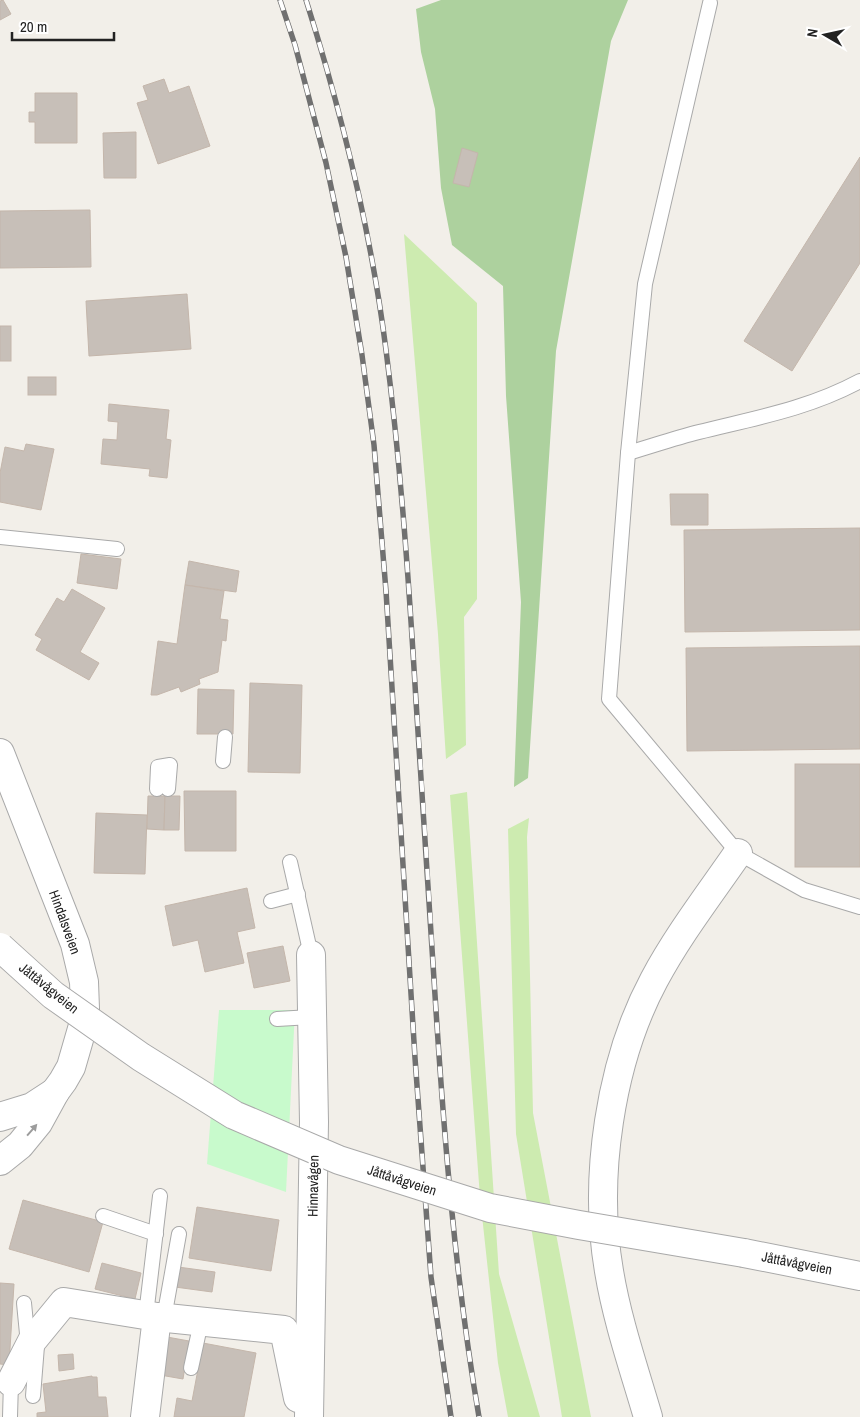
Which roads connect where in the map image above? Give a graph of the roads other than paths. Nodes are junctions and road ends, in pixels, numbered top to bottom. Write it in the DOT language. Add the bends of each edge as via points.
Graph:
graph roads {
  1 [pos="710,3"];
  2 [pos="860,381"];
  3 [pos="628,453"];
  4 [pos="0,536"];
  5 [pos="117,549"];
  6 [pos="225,738"];
  7 [pos="0,753"];
  8 [pos="224,761"];
  9 [pos="738,853"];
  10 [pos="290,862"];
  11 [pos="298,894"];
  12 [pos="271,901"];
  13 [pos="860,907"];
  14 [pos="0,947"];
  15 [pos="311,955"];
  16 [pos="311,1018"];
  17 [pos="277,1019"];
  18 [pos="55,1092"];
  19 [pos="0,1118"];
  20 [pos="0,1161"];
  21 [pos="160,1196"];
  22 [pos="103,1216"];
  23 [pos="156,1234"];
  24 [pos="179,1234"];
  25 [pos="860,1276"];
  26 [pos="24,1303"];
  27 [pos="156,1317"];
  28 [pos="201,1322"];
  29 [pos="34,1340"];
  30 [pos="191,1368"];
  31 [pos="22,1389"];
  32 [pos="10,1417"];
  33 [pos="145,1417"];
  34 [pos="302,1417"];
  35 [pos="308,1417"];
  36 [pos="648,1417"];
  1 -- 3 [label="lane" via="645,284"];
  2 -- 3 [label="lane" via="840,392 776,414 697,432"];
  3 -- 9 [label="lane" via="609,699"];
  4 -- 5 [label="lane"];
  6 -- 8 [label="lane"];
  7 -- 18 [label="street, Hindalsveien" via="75,944 84,982 84,1022 71,1067"];
  9 -- 13 [label="lane" via="804,890"];
  9 -- 36 [label="street" via="671,950 636,1019 615,1088 605,1147 603,1210 609,1270"];
  10 -- 11 [label="lane"];
  11 -- 12 [label="lane"];
  11 -- 15 [label="lane"];
  14 -- 25 [label="street, Jåttåvågveien, bridge" via="53,995 141,1057 234,1115 338,1160 490,1208"];
  15 -- 16 [label="street, Hinnavågen"];
  16 -- 17 [label="lane"];
  16 -- 35 [label="street, Hinnavågen" via="314,1122"];
  18 -- 19 [label="street, Hindalsveien" via="32,1107"];
  20 -- 18 [label="street, Hindalsveien, one-way" via="20,1145 38,1123"];
  21 -- 23 [label="lane"];
  22 -- 23 [label="lane"];
  23 -- 27 [label="lane"];
  24 -- 27 [label="lane"];
  26 -- 29 [label="lane"];
  27 -- 28 [label="street"];
  27 -- 29 [label="street" via="64,1302"];
  27 -- 33 [label="street"];
  28 -- 30 [label="lane"];
  28 -- 34 [label="street" via="284,1330"];
  29 -- 31 [label="street"];
  31 -- 32 [label="lane"];
}
